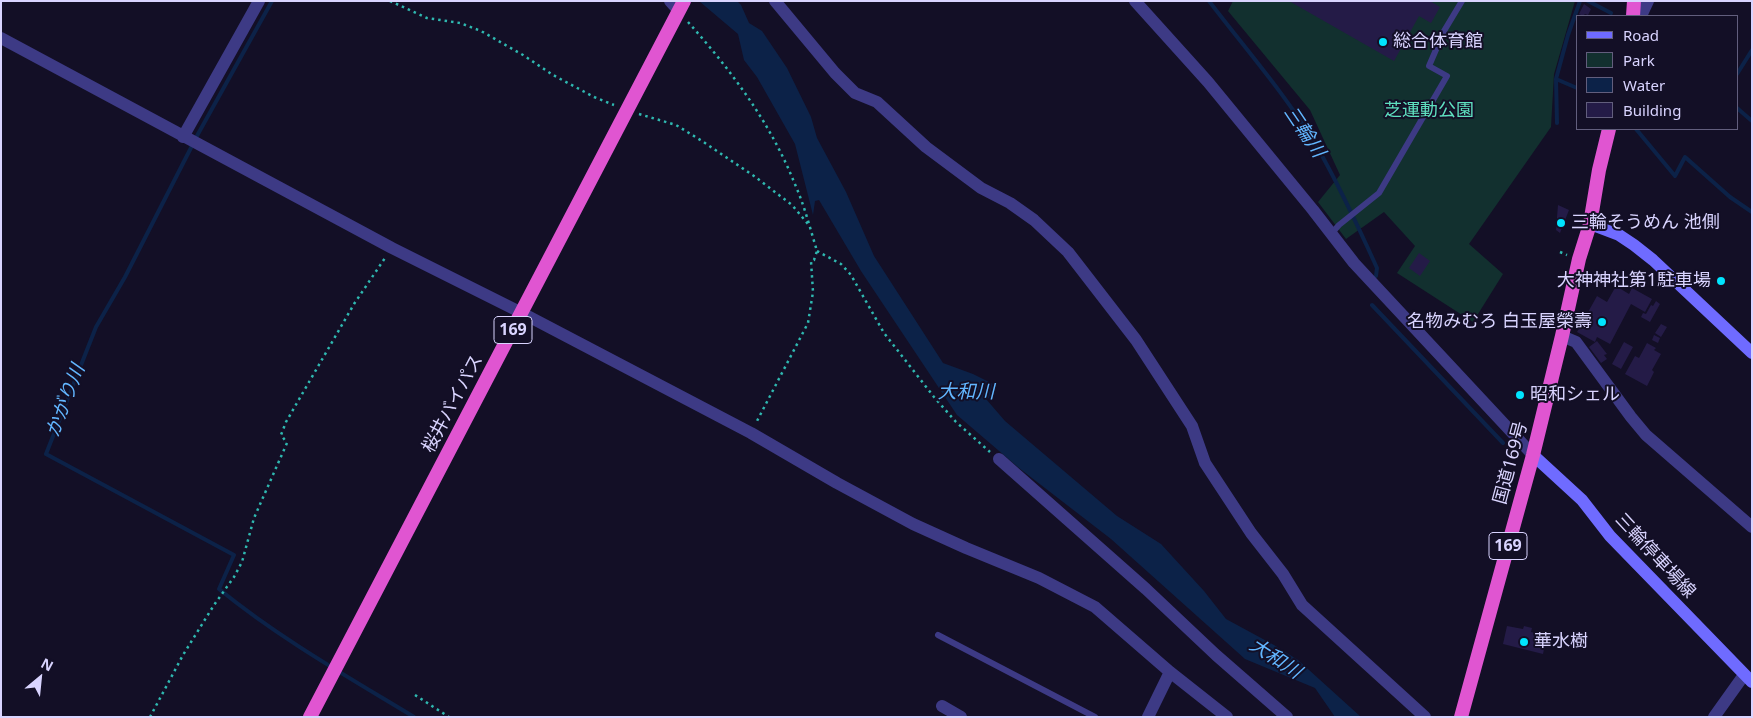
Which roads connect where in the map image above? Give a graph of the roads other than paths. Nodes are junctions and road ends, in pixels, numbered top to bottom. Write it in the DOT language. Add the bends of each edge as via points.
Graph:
graph roads {
  1 [pos="259,1"];
  2 [pos="775,1"];
  3 [pos="1135,1"];
  4 [pos="1462,1"];
  5 [pos="1634,1"];
  6 [pos="1648,1"];
  7 [pos="678,4"];
  8 [pos="1632,15"];
  9 [pos="1641,15"];
  10 [pos="1,38"];
  11 [pos="1609,130"];
  12 [pos="183,137"];
  13 [pos="1590,224"];
  14 [pos="1335,229"];
  15 [pos="522,313"];
  16 [pos="1562,336"];
  17 [pos="1752,353"];
  18 [pos="1533,455"];
  19 [pos="998,459"];
  20 [pos="1752,527"];
  21 [pos="938,634"];
  22 [pos="1170,672"];
  23 [pos="1748,679"];
  24 [pos="942,706"];
  25 [pos="310,717"];
  26 [pos="961,717"];
  27 [pos="1095,717"];
  28 [pos="1148,717"];
  29 [pos="1227,717"];
  30 [pos="1287,717"];
  31 [pos="1425,717"];
  32 [pos="1461,717"];
  33 [pos="1714,717"];
  1 -- 12 [label="street"];
  2 -- 31 [label="street" via="855,93 877,102 926,148 981,188 1034,220 1068,252 1136,340 1192,426 1205,463 1302,605"];
  3 -- 14 [label="street"];
  4 -- 14 [label="lane" via="1429,66 1447,76 1379,193"];
  5 -- 8 [label="highway"];
  6 -- 9 [label="street"];
  7 -- 15 [label="highway, 桜井バイパス / 169" via="628,110"];
  10 -- 12 [label="street"];
  11 -- 13 [label="highway, 国道169号 / 169"];
  12 -- 15 [label="street"];
  13 -- 16 [label="highway, 国道169号 / 169"];
  13 -- 17 [label="main road" via="1619,235 1653,260"];
  14 -- 18 [label="street" via="1354,263"];
  15 -- 22 [label="street" via="751,433 913,524 1039,578 1095,607"];
  15 -- 25 [label="highway, 桜井バイパス / 169"];
  16 -- 18 [label="highway, 国道169号 / 169"];
  16 -- 20 [label="street" via="1576,342 1646,435"];
  18 -- 23 [label="main road, 三輪停車場線" via="1582,500 1610,536"];
  18 -- 32 [label="highway, 国道169号 / 169"];
  19 -- 30 [label="street"];
  21 -- 27 [label="lane"];
  22 -- 28 [label="street"];
  22 -- 29 [label="street"];
  23 -- 33 [label="street"];
  24 -- 26 [label="street"];
}
